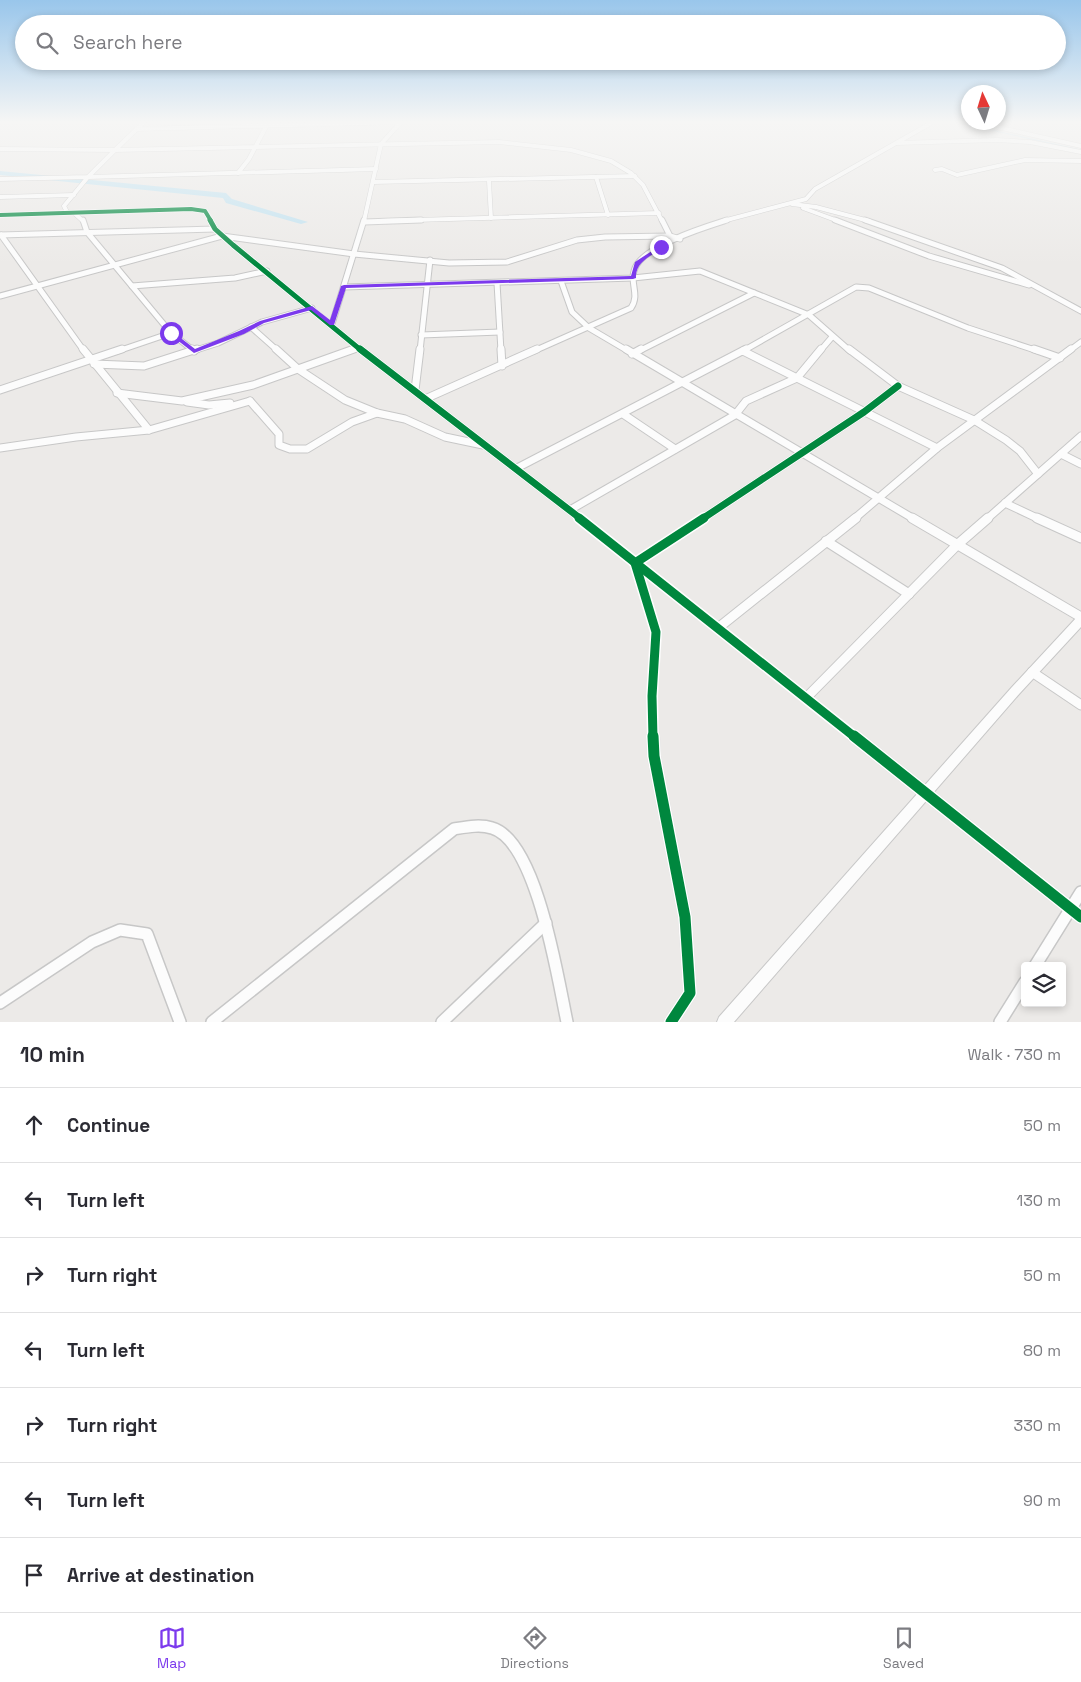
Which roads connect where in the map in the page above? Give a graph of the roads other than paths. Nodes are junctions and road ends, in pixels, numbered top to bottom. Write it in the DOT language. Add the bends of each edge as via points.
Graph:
graph roads {
  1 [pos="376,169"];
  2 [pos="95,170"];
  3 [pos="241,170"];
  4 [pos="352,170"];
  5 [pos="626,170"];
  6 [pos="850,170"];
  7 [pos="944,170"];
  8 [pos="981,170"];
  9 [pos="238,173"];
  10 [pos="635,176"];
  11 [pos="88,177"];
  12 [pos="596,177"];
  13 [pos="0,179"];
  14 [pos="489,181"];
  15 [pos="374,182"];
  16 [pos="74,195"];
  17 [pos="0,197"];
  18 [pos="785,203"];
  19 [pos="794,205"];
  20 [pos="67,212"];
  21 [pos="73,212"];
  22 [pos="0,214"];
  23 [pos="659,214"];
  24 [pos="608,215"];
  25 [pos="491,218"];
  26 [pos="364,222"];
  27 [pos="214,229"];
  28 [pos="87,232"];
  29 [pos="0,235"];
  30 [pos="222,236"];
  31 [pos="670,236"];
  32 [pos="680,239"];
  33 [pos="354,254"];
  34 [pos="430,260"];
  35 [pos="113,265"];
  36 [pos="267,271"];
  37 [pos="633,278"];
  38 [pos="561,281"];
  39 [pos="497,283"];
  40 [pos="37,285"];
  41 [pos="426,285"];
  42 [pos="132,286"];
  43 [pos="344,286"];
  44 [pos="1042,289"];
  45 [pos="754,293"];
  46 [pos="0,296"];
  47 [pos="312,308"];
  48 [pos="1081,311"];
  49 [pos="809,315"];
  50 [pos="332,324"];
  51 [pos="251,327"];
  52 [pos="589,328"];
  53 [pos="500,332"];
  54 [pos="171,333"];
  55 [pos="421,335"];
  56 [pos="832,337"];
  57 [pos="1081,342"];
  58 [pos="358,348"];
  59 [pos="194,351"];
  60 [pos="743,351"];
  61 [pos="632,354"];
  62 [pos="1060,358"];
  63 [pos="92,362"];
  64 [pos="502,366"];
  65 [pos="298,369"];
  66 [pos="797,378"];
  67 [pos="682,384"];
  68 [pos="898,386"];
  69 [pos="0,390"];
  70 [pos="415,390"];
  71 [pos="118,393"];
  72 [pos="425,399"];
  73 [pos="182,401"];
  74 [pos="250,401"];
  75 [pos="864,412"];
  76 [pos="377,413"];
  77 [pos="623,414"];
  78 [pos="735,415"];
  79 [pos="974,420"];
  80 [pos="149,430"];
  81 [pos="1081,436"];
  82 [pos="487,446"];
  83 [pos="0,448"];
  84 [pos="937,448"];
  85 [pos="675,449"];
  86 [pos="801,452"];
  87 [pos="1061,454"];
  88 [pos="1081,464"];
  89 [pos="517,468"];
  90 [pos="1038,474"];
  91 [pos="879,498"];
  92 [pos="1005,503"];
  93 [pos="570,510"];
  94 [pos="1081,538"];
  95 [pos="826,541"];
  96 [pos="957,545"];
  97 [pos="635,562"];
  98 [pos="909,594"];
  99 [pos="1081,619"];
  100 [pos="718,628"];
  101 [pos="1032,672"];
  102 [pos="806,698"];
  103 [pos="1081,705"];
  104 [pos="925,794"];
  105 [pos="1081,892"];
  106 [pos="1070,908"];
  107 [pos="1081,917"];
  108 [pos="546,923"];
  109 [pos="1036,962"];
  110 [pos="1021,988"];
  111 [pos="0,1003"];
  112 [pos="180,1022"];
  113 [pos="212,1022"];
  114 [pos="442,1022"];
  115 [pos="567,1022"];
  116 [pos="671,1022"];
  117 [pos="724,1022"];
  118 [pos="1000,1022"];
  1 -- 15 [label="street"];
  2 -- 11 [label="street"];
  3 -- 9 [label="street"];
  4 -- 9 [label="street"];
  5 -- 10 [label="street"];
  6 -- 18 [label="street" via="814,189 806,200"];
  7 -- 8 [label="street" via="957,175"];
  9 -- 11 [label="street"];
  10 -- 12 [label="street"];
  10 -- 23 [label="street"];
  11 -- 13 [label="street"];
  11 -- 16 [label="street"];
  12 -- 14 [label="street"];
  12 -- 24 [label="street"];
  14 -- 15 [label="street"];
  14 -- 25 [label="street"];
  15 -- 26 [label="street"];
  16 -- 17 [label="street"];
  16 -- 20 [label="street" via="64,206"];
  18 -- 19 [label="street"];
  18 -- 32 [label="street" via="727,219"];
  19 -- 44 [label="street" via="930,256"];
  19 -- 44 [label="street" via="853,216 1002,268"];
  20 -- 21 [label="street"];
  20 -- 22 [label="street"];
  21 -- 27 [label="street" via="198,209 205,210"];
  21 -- 28 [label="street" via="82,218"];
  23 -- 24 [label="street"];
  23 -- 31 [label="street"];
  24 -- 25 [label="street"];
  25 -- 26 [label="street"];
  26 -- 33 [label="street"];
  27 -- 28 [label="street"];
  27 -- 30 [label="street"];
  28 -- 29 [label="street"];
  28 -- 35 [label="street"];
  29 -- 40 [label="street"];
  30 -- 33 [label="street"];
  30 -- 35 [label="street"];
  30 -- 36 [label="street"];
  31 -- 32 [label="street"];
  31 -- 34 [label="street" via="578,240 507,262"];
  32 -- 37 [label="street" via="637,263"];
  33 -- 34 [label="street"];
  33 -- 43 [label="street"];
  34 -- 41 [label="street"];
  35 -- 40 [label="street"];
  35 -- 42 [label="street"];
  36 -- 42 [label="street" via="229,279"];
  36 -- 47 [label="street"];
  37 -- 38 [label="street"];
  37 -- 45 [label="street" via="700,270"];
  37 -- 52 [label="street" via="637,298 632,308"];
  38 -- 39 [label="street"];
  38 -- 52 [label="street" via="572,312"];
  39 -- 41 [label="street"];
  39 -- 53 [label="street"];
  40 -- 46 [label="street"];
  40 -- 63 [label="street"];
  41 -- 43 [label="street"];
  41 -- 55 [label="street"];
  42 -- 54 [label="street"];
  43 -- 50 [label="street"];
  44 -- 48 [label="street"];
  45 -- 49 [label="street"];
  45 -- 61 [label="street"];
  47 -- 50 [label="street"];
  47 -- 51 [label="street"];
  49 -- 56 [label="street"];
  49 -- 60 [label="street"];
  49 -- 62 [label="street" via="863,286 968,328"];
  50 -- 58 [label="street"];
  51 -- 59 [label="street"];
  51 -- 65 [label="street"];
  52 -- 61 [label="street"];
  52 -- 64 [label="street"];
  53 -- 55 [label="street"];
  53 -- 64 [label="street"];
  54 -- 59 [label="street"];
  54 -- 63 [label="street"];
  55 -- 70 [label="street"];
  56 -- 66 [label="street"];
  56 -- 68 [label="street"];
  57 -- 62 [label="street"];
  58 -- 65 [label="street"];
  58 -- 70 [label="street"];
  59 -- 63 [label="street" via="144,366"];
  60 -- 66 [label="street"];
  60 -- 67 [label="street"];
  61 -- 67 [label="street"];
  62 -- 79 [label="street"];
  63 -- 69 [label="street"];
  63 -- 71 [label="street"];
  64 -- 72 [label="street"];
  65 -- 73 [label="street" via="253,385"];
  65 -- 76 [label="street" via="345,400"];
  66 -- 75 [label="street"];
  66 -- 78 [label="street" via="746,401"];
  67 -- 77 [label="street"];
  67 -- 78 [label="street"];
  68 -- 75 [label="street"];
  68 -- 79 [label="street"];
  70 -- 72 [label="street"];
  71 -- 73 [label="street"];
  71 -- 80 [label="street"];
  72 -- 82 [label="street"];
  73 -- 74 [label="street" via="208,405"];
  74 -- 76 [label="street" via="279,434 279,445 290,449 307,449 352,422"];
  74 -- 80 [label="street"];
  75 -- 84 [label="street"];
  75 -- 86 [label="street"];
  76 -- 82 [label="street" via="405,419 445,437"];
  77 -- 85 [label="street"];
  77 -- 89 [label="street"];
  78 -- 85 [label="street"];
  78 -- 86 [label="street"];
  79 -- 84 [label="street"];
  79 -- 90 [label="street" via="1015,446"];
  80 -- 83 [label="street"];
  81 -- 87 [label="street"];
  82 -- 89 [label="street"];
  84 -- 91 [label="street"];
  85 -- 93 [label="street"];
  86 -- 91 [label="street"];
  86 -- 97 [label="street"];
  87 -- 88 [label="street"];
  87 -- 90 [label="street"];
  89 -- 93 [label="street"];
  90 -- 92 [label="street"];
  91 -- 95 [label="street"];
  91 -- 96 [label="street"];
  92 -- 94 [label="street"];
  92 -- 96 [label="street"];
  93 -- 97 [label="street"];
  95 -- 98 [label="street"];
  95 -- 100 [label="street"];
  96 -- 98 [label="street"];
  96 -- 99 [label="street"];
  97 -- 100 [label="street"];
  97 -- 116 [label="street" via="656,632 652,696 654,756 685,917 690,993"];
  98 -- 102 [label="street"];
  99 -- 101 [label="street"];
  100 -- 102 [label="street"];
  101 -- 103 [label="street"];
  101 -- 104 [label="street"];
  102 -- 104 [label="street"];
  104 -- 106 [label="street"];
  104 -- 117 [label="street"];
  105 -- 106 [label="street"];
  106 -- 107 [label="street"];
  106 -- 109 [label="street"];
  108 -- 113 [label="street" via="524,860 510,840 493,828 475,826 454,830"];
  108 -- 114 [label="street"];
  108 -- 115 [label="street"];
  110 -- 118 [label="street"];
  111 -- 112 [label="street" via="92,942 120,930 147,934"];
}
